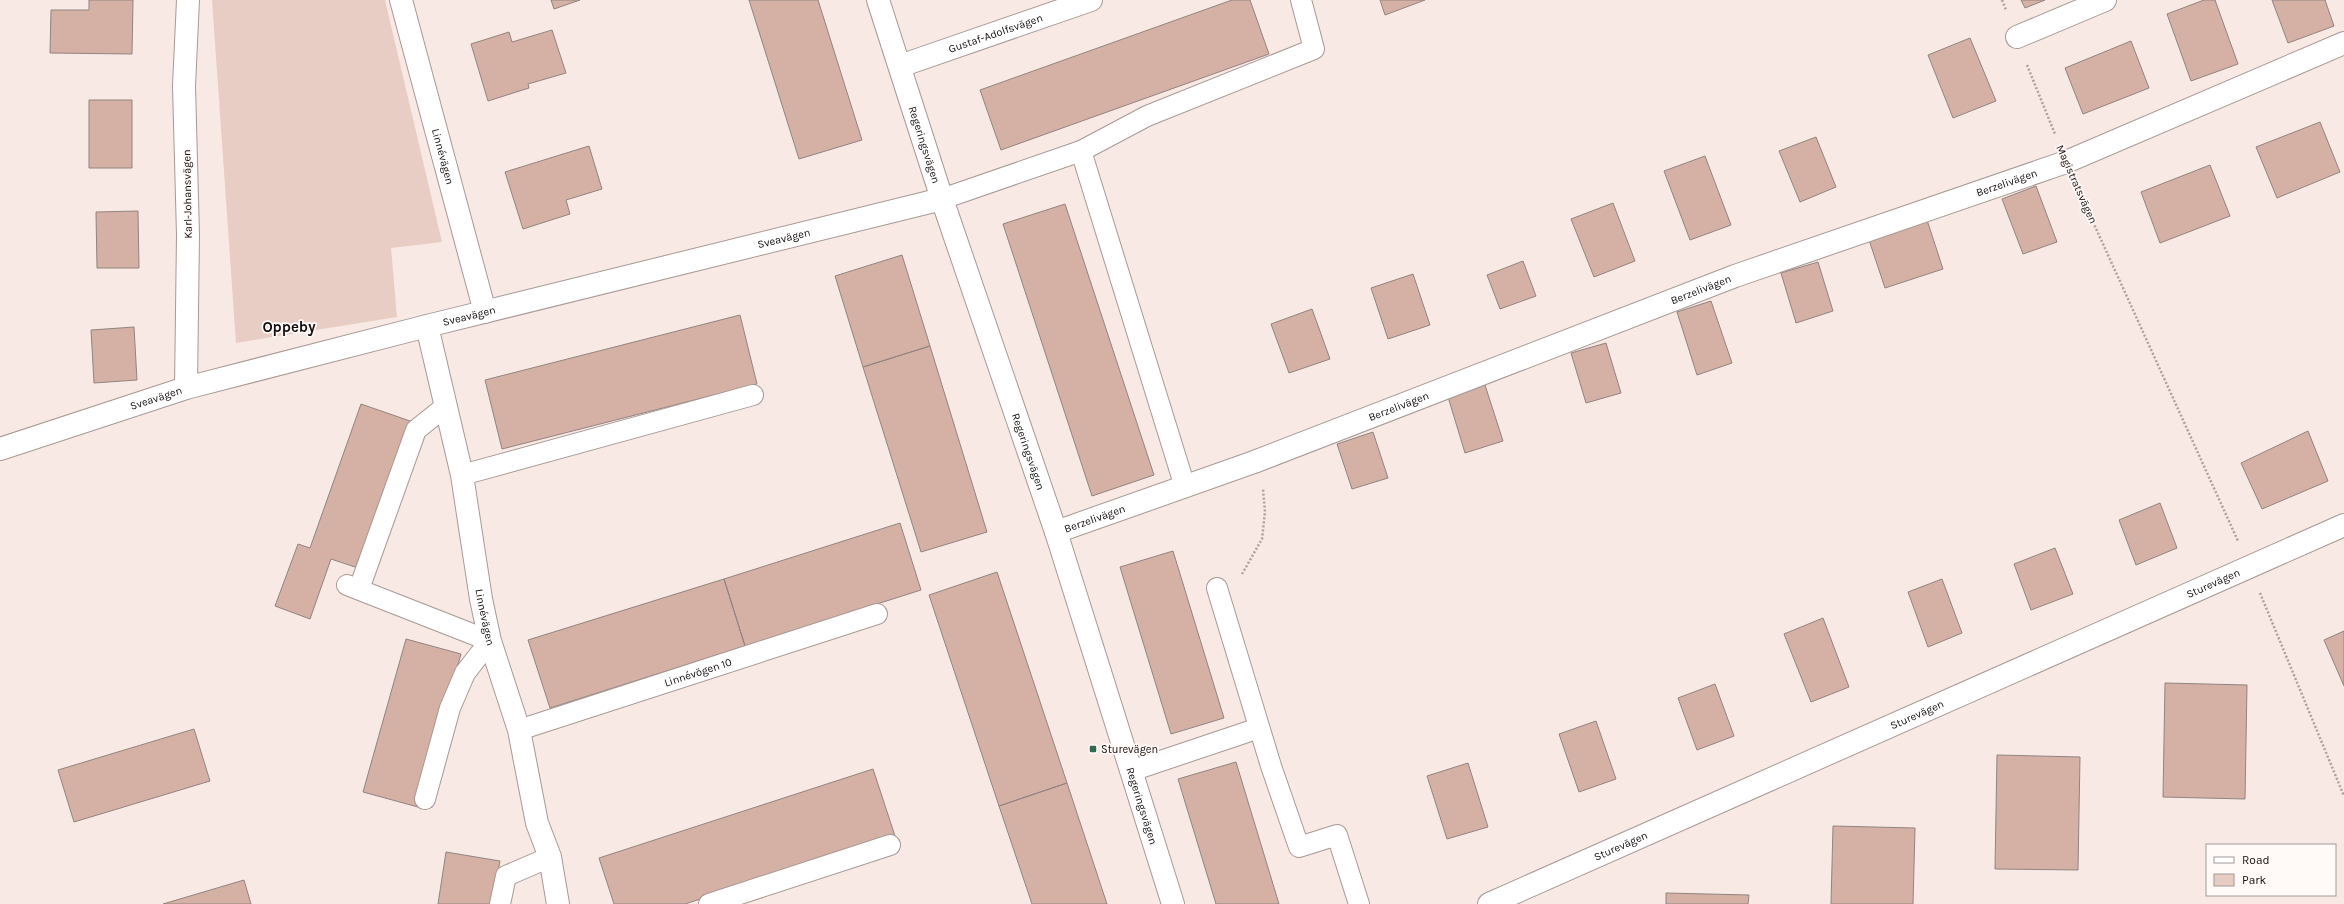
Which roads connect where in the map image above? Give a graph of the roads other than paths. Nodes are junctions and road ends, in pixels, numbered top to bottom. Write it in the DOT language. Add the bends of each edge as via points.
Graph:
graph roads {
  1 [pos="188,0"];
  2 [pos="401,0"];
  3 [pos="878,0"];
  4 [pos="1091,0"];
  5 [pos="1301,0"];
  6 [pos="2105,0"];
  7 [pos="2017,38"];
  8 [pos="2344,43"];
  9 [pos="900,66"];
  10 [pos="1081,151"];
  11 [pos="942,199"];
  12 [pos="485,312"];
  13 [pos="427,326"];
  14 [pos="186,388"];
  15 [pos="753,395"];
  16 [pos="446,406"];
  17 [pos="0,449"];
  18 [pos="462,475"];
  19 [pos="1185,487"];
  20 [pos="2344,525"];
  21 [pos="1056,532"];
  22 [pos="1217,588"];
  23 [pos="877,614"];
  24 [pos="490,641"];
  25 [pos="1259,728"];
  26 [pos="519,730"];
  27 [pos="1130,771"];
  28 [pos="425,799"];
  29 [pos="890,845"];
  30 [pos="550,857"];
  31 [pos="500,904"];
  32 [pos="558,904"];
  33 [pos="709,904"];
  34 [pos="1173,904"];
  35 [pos="1359,904"];
  36 [pos="1489,904"];
  1 -- 14 [label="street, Karl-Johansvägen" via="184,86 188,235"];
  2 -- 12 [label="street, Linnévägen"];
  3 -- 9 [label="street, Regeringsvägen"];
  4 -- 9 [label="street, Gustaf-Adolfsvägen"];
  5 -- 10 [label="lane" via="1314,49 1146,116"];
  6 -- 7 [label="street"];
  8 -- 19 [label="street, Berzelivägen" via="2066,162 1735,276"];
  9 -- 11 [label="street, Regeringsvägen"];
  10 -- 11 [label="lane"];
  10 -- 19 [label="lane"];
  11 -- 12 [label="street, Sveavägen"];
  11 -- 21 [label="street, Regeringsvägen"];
  12 -- 13 [label="street, Sveavägen"];
  13 -- 14 [label="street, Sveavägen"];
  13 -- 16 [label="street, Linnévägen"];
  14 -- 17 [label="street, Sveavägen"];
  15 -- 18 [label="lane"];
  16 -- 18 [label="street, Linnévägen"];
  16 -- 24 [label="lane" via="416,430 353,587"];
  18 -- 24 [label="street, Linnévägen"];
  19 -- 21 [label="street, Berzelivägen"];
  20 -- 36 [label="street, Sturevägen"];
  21 -- 27 [label="street, Regeringsvägen"];
  22 -- 25 [label="lane"];
  23 -- 26 [label="lane, Linnévögen 10"];
  24 -- 26 [label="street, Linnévägen"];
  24 -- 28 [label="lane" via="465,674 450,708"];
  25 -- 27 [label="lane"];
  25 -- 35 [label="lane" via="1299,847 1337,835"];
  26 -- 30 [label="street, Linnévägen" via="537,823"];
  27 -- 34 [label="street, Regeringsvägen"];
  29 -- 33 [label="lane"];
  30 -- 31 [label="lane" via="506,876"];
  30 -- 32 [label="street, Linnévägen"];
}
